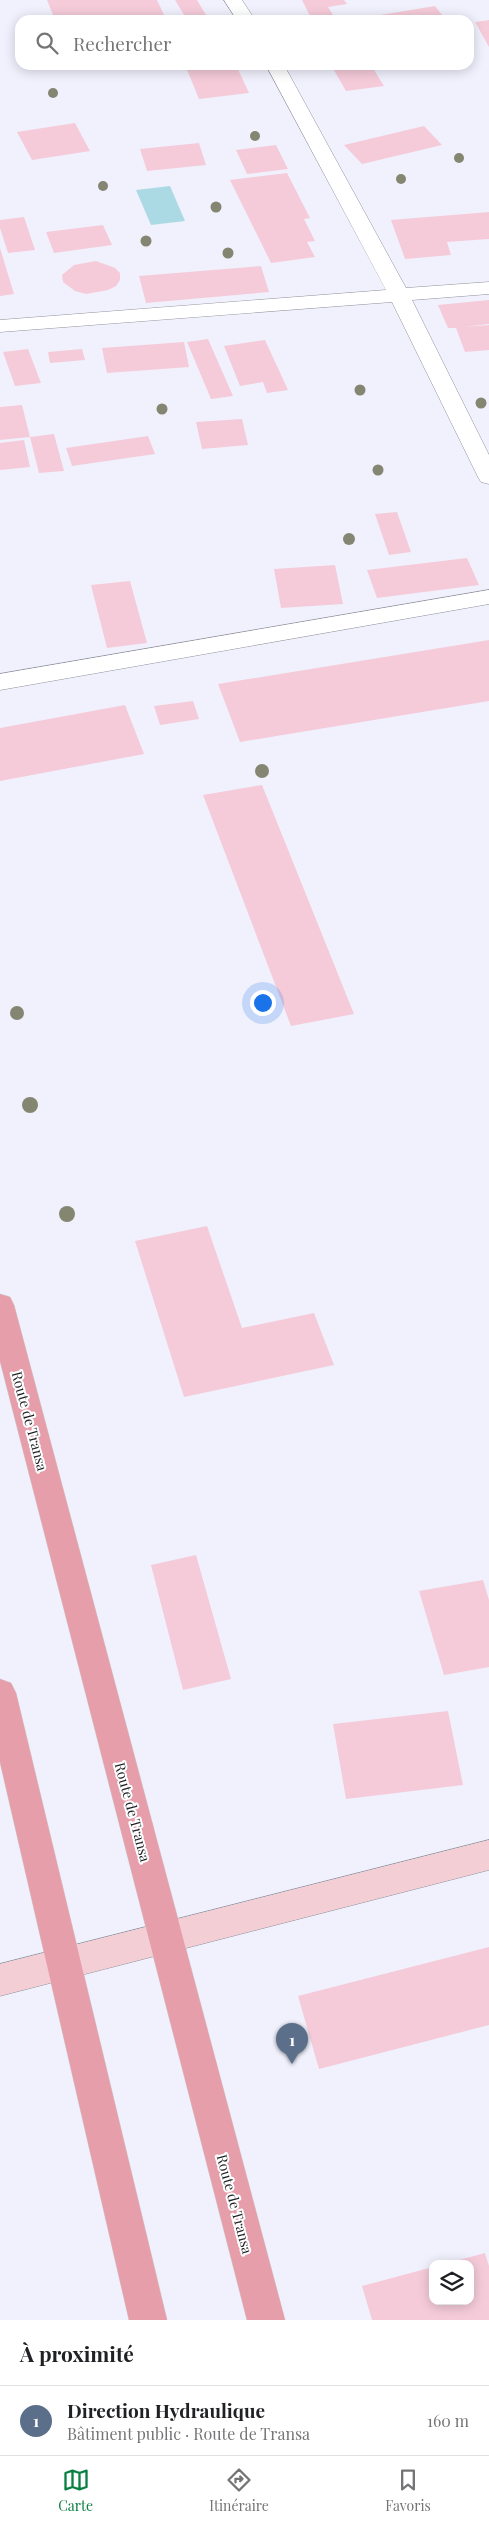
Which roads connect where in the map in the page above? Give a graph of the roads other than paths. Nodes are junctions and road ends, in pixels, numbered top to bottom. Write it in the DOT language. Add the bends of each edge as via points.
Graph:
graph roads {
  1 [pos="233,0"];
  2 [pos="243,15"];
  3 [pos="278,70"];
  4 [pos="489,288"];
  5 [pos="397,294"];
  6 [pos="0,326"];
  7 [pos="489,478"];
  8 [pos="489,598"];
  9 [pos="0,682"];
  10 [pos="0,1305"];
  11 [pos="0,1693"];
  12 [pos="489,1855"];
  13 [pos="165,1936"];
  14 [pos="64,1964"];
  15 [pos="0,1980"];
  16 [pos="148,2320"];
  17 [pos="266,2320"];
  1 -- 2 [label="street"];
  3 -- 5 [label="street"];
  4 -- 5 [label="street"];
  5 -- 6 [label="street"];
  5 -- 7 [label="street"];
  8 -- 9 [label="street"];
  10 -- 13 [label="main road, Route de Transa"];
  11 -- 14 [label="main road"];
  12 -- 13 [label="street"];
  13 -- 14 [label="street"];
  13 -- 17 [label="main road, Route de Transa"];
  14 -- 15 [label="street"];
  14 -- 16 [label="main road"];
}
